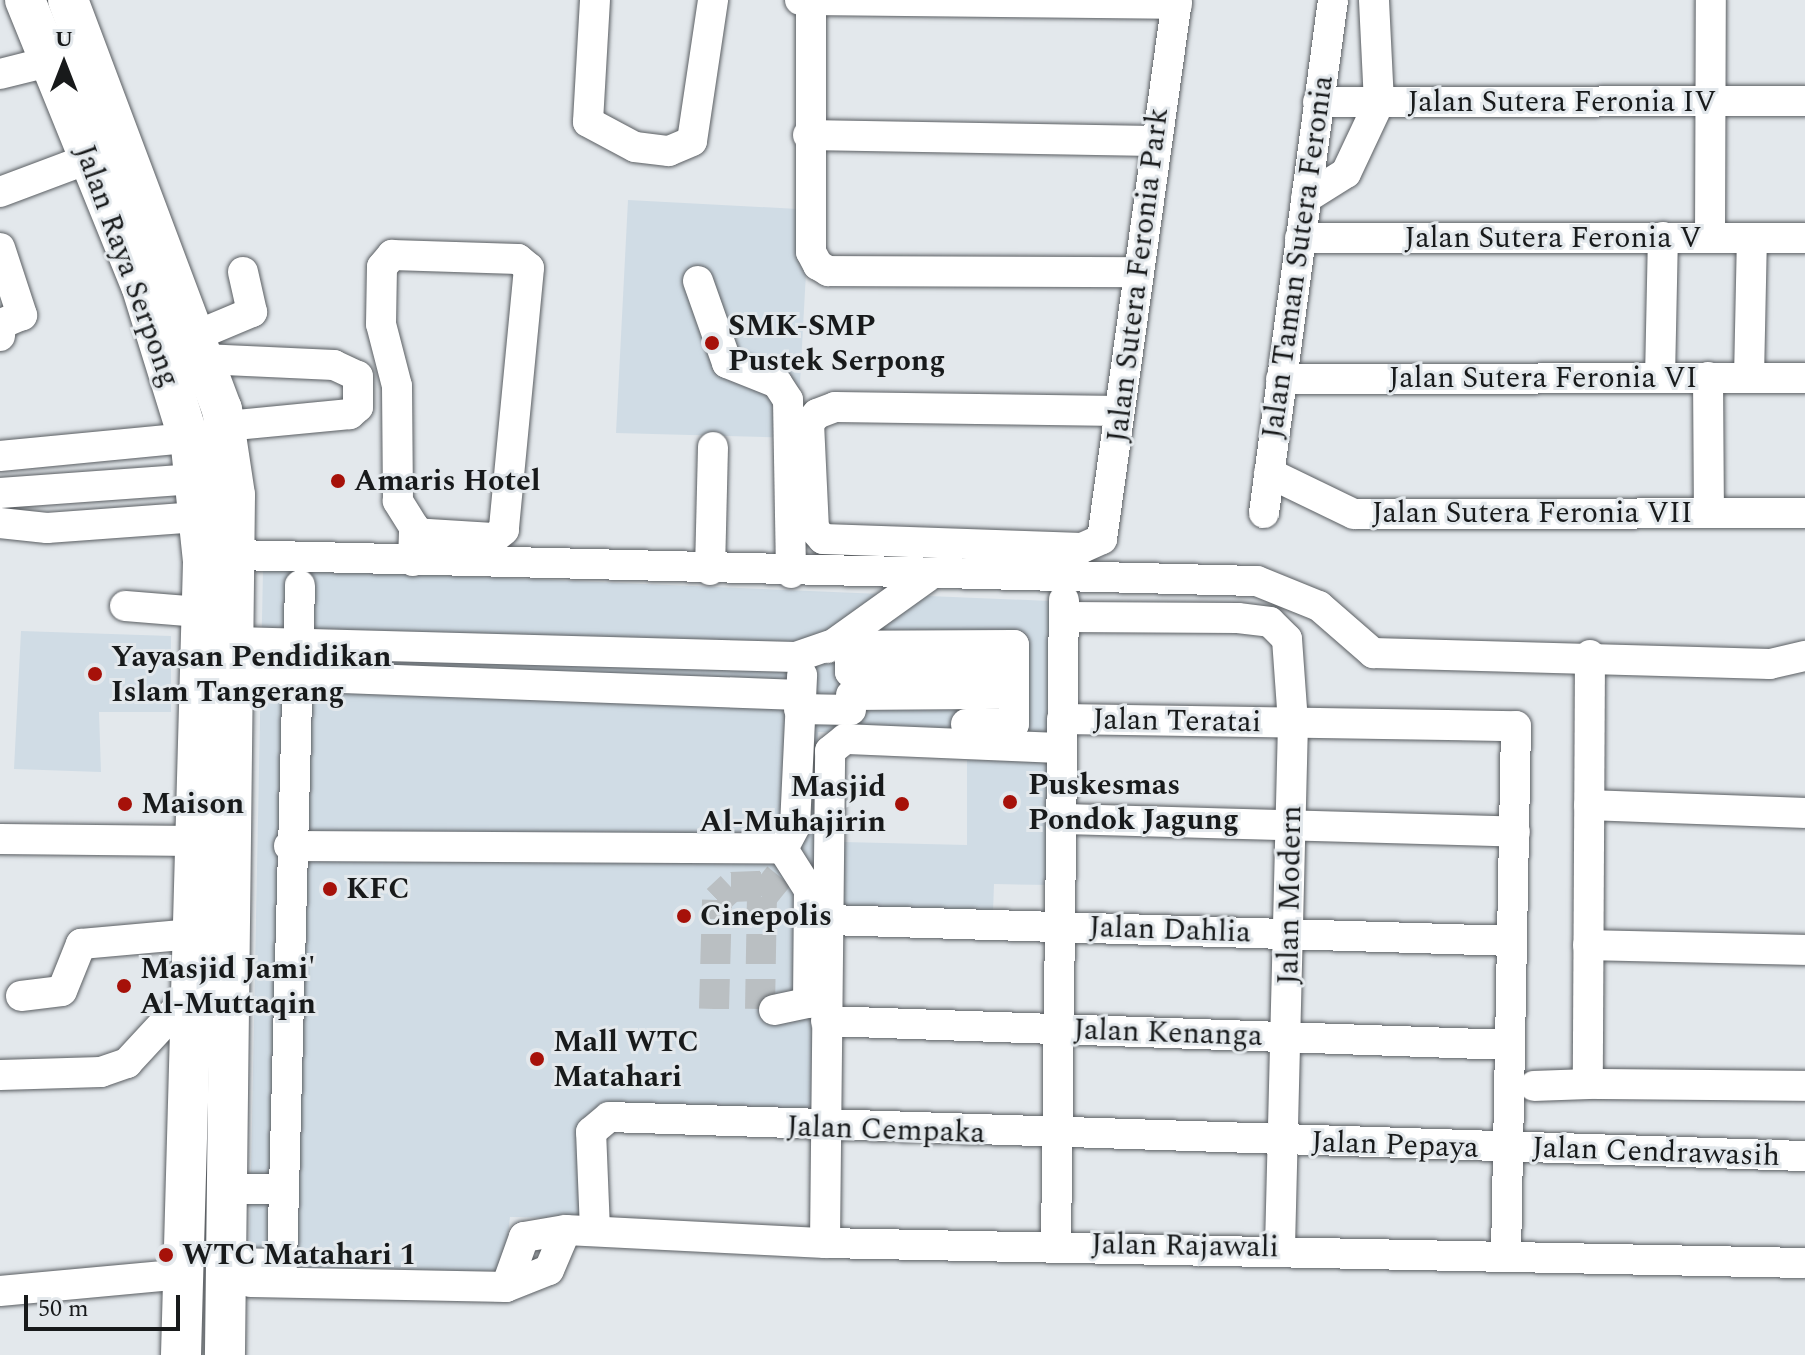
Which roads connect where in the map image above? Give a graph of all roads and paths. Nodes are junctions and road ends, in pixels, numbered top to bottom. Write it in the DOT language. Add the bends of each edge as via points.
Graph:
graph roads {
  1 [pos="25,0"];
  2 [pos="68,0"];
  3 [pos="595,0"];
  4 [pos="713,0"];
  5 [pos="870,0"];
  6 [pos="1333,0"];
  7 [pos="1374,0"];
  8 [pos="1711,0"];
  9 [pos="805,1"];
  10 [pos="1177,2"];
  11 [pos="48,62"];
  12 [pos="0,74"];
  13 [pos="1712,101"];
  14 [pos="1805,101"];
  15 [pos="1318,102"];
  16 [pos="1379,103"];
  17 [pos="808,135"];
  18 [pos="1153,141"];
  19 [pos="88,159"];
  20 [pos="0,192"];
  21 [pos="1306,198"];
  22 [pos="1663,237"];
  23 [pos="1300,238"];
  24 [pos="1710,238"];
  25 [pos="1752,238"];
  26 [pos="1805,238"];
  27 [pos="0,248"];
  28 [pos="243,272"];
  29 [pos="1136,272"];
  30 [pos="698,281"];
  31 [pos="0,336"];
  32 [pos="199,347"];
  33 [pos="1708,377"];
  34 [pos="1660,378"];
  35 [pos="1749,378"];
  36 [pos="1805,378"];
  37 [pos="1281,379"];
  38 [pos="1119,411"];
  39 [pos="207,432"];
  40 [pos="713,447"];
  41 [pos="0,456"];
  42 [pos="1269,473"];
  43 [pos="0,493"];
  44 [pos="196,498"];
  45 [pos="1264,513"];
  46 [pos="1709,513"];
  47 [pos="1805,513"];
  48 [pos="0,523"];
  49 [pos="414,547"];
  50 [pos="236,555"];
  51 [pos="710,570"];
  52 [pos="791,573"];
  53 [pos="927,577"];
  54 [pos="1065,582"];
  55 [pos="300,585"];
  56 [pos="125,606"];
  57 [pos="200,612"];
  58 [pos="1064,617"];
  59 [pos="298,645"];
  60 [pos="1590,655"];
  61 [pos="1805,656"];
  62 [pos="298,678"];
  63 [pos="799,682"];
  64 [pos="225,684"];
  65 [pos="926,684"];
  66 [pos="850,692"];
  67 [pos="1293,723"];
  68 [pos="1062,734"];
  69 [pos="1589,805"];
  70 [pos="1805,813"];
  71 [pos="1061,819"];
  72 [pos="1292,826"];
  73 [pos="1515,832"];
  74 [pos="0,839"];
  75 [pos="194,841"];
  76 [pos="289,846"];
  77 [pos="787,863"];
  78 [pos="829,920"];
  79 [pos="1059,927"];
  80 [pos="193,934"];
  81 [pos="1289,934"];
  82 [pos="1511,941"];
  83 [pos="1588,945"];
  84 [pos="1805,950"];
  85 [pos="191,994"];
  86 [pos="21,996"];
  87 [pos="774,1010"];
  88 [pos="826,1021"];
  89 [pos="1058,1029"];
  90 [pos="1287,1038"];
  91 [pos="1510,1045"];
  92 [pos="0,1075"];
  93 [pos="1588,1084"];
  94 [pos="1534,1086"];
  95 [pos="1805,1086"];
  96 [pos="828,1129"];
  97 [pos="1055,1135"];
  98 [pos="1284,1142"];
  99 [pos="1506,1148"];
  100 [pos="1805,1156"];
  101 [pos="228,1189"];
  102 [pos="284,1189"];
  103 [pos="581,1230"];
  104 [pos="825,1243"];
  105 [pos="1056,1244"];
  106 [pos="1280,1247"];
  107 [pos="1506,1255"];
  108 [pos="1805,1263"];
  109 [pos="226,1272"];
  110 [pos="185,1274"];
  111 [pos="0,1291"];
  112 [pos="181,1355"];
  113 [pos="225,1355"];
  1 -- 11 [label="main road, Jalan Raya Serpong"];
  2 -- 32 [label="main road, Jalan Raya Serpong"];
  3 -- 4 [label="street" via="588,122 635,147 669,151 692,141"];
  5 -- 9 [label="street"];
  5 -- 10 [label="street"];
  6 -- 15 [label="street, Jalan Taman Sutera Feronia"];
  7 -- 16 [label="street"];
  8 -- 13 [label="street"];
  9 -- 17 [label="street"];
  10 -- 18 [label="street, Jalan Sutera Feronia Park"];
  11 -- 12 [label="street"];
  11 -- 19 [label="main road, Jalan Raya Serpong"];
  13 -- 14 [label="street, Jalan Sutera Feronia IV"];
  13 -- 16 [label="street, Jalan Sutera Feronia IV"];
  13 -- 24 [label="street"];
  15 -- 16 [label="street, Jalan Sutera Feronia IV"];
  15 -- 21 [label="street, Jalan Taman Sutera Feronia"];
  16 -- 21 [label="street" via="1346,173"];
  17 -- 18 [label="street"];
  17 -- 29 [label="street" via="811,252 828,271"];
  18 -- 29 [label="street, Jalan Sutera Feronia Park"];
  19 -- 20 [label="street"];
  19 -- 39 [label="main road, Jalan Raya Serpong"];
  21 -- 23 [label="street, Jalan Taman Sutera Feronia"];
  22 -- 23 [label="street, Jalan Sutera Feronia V"];
  22 -- 24 [label="street, Jalan Sutera Feronia V"];
  22 -- 34 [label="street"];
  23 -- 37 [label="street, Jalan Taman Sutera Feronia"];
  24 -- 25 [label="street, Jalan Sutera Feronia V"];
  25 -- 26 [label="street, Jalan Sutera Feronia V"];
  25 -- 35 [label="street"];
  27 -- 31 [label="street" via="22,315 1,324"];
  28 -- 32 [label="street" via="252,312"];
  29 -- 38 [label="street, Jalan Sutera Feronia Park"];
  30 -- 52 [label="street" via="727,363 777,383 788,400"];
  32 -- 39 [label="main road, Jalan Raya Serpong"];
  32 -- 39 [label="street" via="334,365 358,376 358,407 350,414"];
  33 -- 34 [label="street, Jalan Sutera Feronia VI"];
  33 -- 35 [label="street, Jalan Sutera Feronia VI"];
  33 -- 46 [label="street"];
  34 -- 37 [label="street, Jalan Sutera Feronia VI"];
  35 -- 36 [label="street, Jalan Sutera Feronia VI"];
  37 -- 42 [label="street, Jalan Taman Sutera Feronia"];
  38 -- 38 [label="street, Jalan Sutera Feronia Park" via="835,407 809,423 812,514 823,539 1092,545 1107,521"];
  39 -- 41 [label="street"];
  39 -- 44 [label="main road, Jalan Raya Serpong"];
  39 -- 50 [label="main road, Jalan Raya Serpong"];
  40 -- 51 [label="street"];
  42 -- 45 [label="street, Jalan Taman Sutera Feronia"];
  42 -- 46 [label="street, Jalan Sutera Feronia VII" via="1354,514"];
  43 -- 44 [label="street"];
  44 -- 48 [label="street" via="47,528"];
  44 -- 57 [label="main road, Jalan Raya Serpong"];
  46 -- 47 [label="street, Jalan Sutera Feronia VII"];
  49 -- 49 [label="street" via="398,501 397,386 381,324 382,267 392,255 518,259 529,268 504,530 494,538"];
  49 -- 50 [label="street"];
  49 -- 51 [label="street"];
  50 -- 64 [label="main road, Jalan Raya Serpong"];
  51 -- 52 [label="street"];
  52 -- 53 [label="street"];
  53 -- 54 [label="street"];
  53 -- 63 [label="street" via="830,645"];
  54 -- 58 [label="street"];
  54 -- 60 [label="street" via="1280,586 1319,606 1373,653"];
  55 -- 59 [label="street"];
  56 -- 57 [label="street"];
  57 -- 64 [label="main road, Jalan Raya Serpong"];
  58 -- 67 [label="street, Jalan Modern" via="1270,622 1287,639"];
  58 -- 68 [label="street"];
  59 -- 62 [label="street"];
  59 -- 63 [label="street"];
  59 -- 64 [label="street"];
  60 -- 61 [label="street" via="1770,664"];
  60 -- 69 [label="street"];
  62 -- 63 [label="street"];
  62 -- 64 [label="street"];
  62 -- 76 [label="street"];
  63 -- 66 [label="street"];
  63 -- 77 [label="street" via="795,826"];
  64 -- 75 [label="main road, Jalan Raya Serpong"];
  64 -- 101 [label="main road, Jalan Raya Serpong"];
  65 -- 65 [label="street" via="1014,645 1014,683"];
  65 -- 66 [label="street"];
  65 -- 66 [label="street" via="850,646"];
  67 -- 68 [label="street, Jalan Teratai"];
  67 -- 72 [label="street, Jalan Modern"];
  67 -- 73 [label="street, Jalan Teratai" via="1516,726"];
  68 -- 71 [label="street"];
  68 -- 78 [label="street, Jalan Teratai" via="836,744"];
  69 -- 70 [label="street"];
  69 -- 83 [label="street"];
  71 -- 72 [label="street"];
  71 -- 79 [label="street"];
  72 -- 73 [label="street"];
  72 -- 81 [label="street, Jalan Modern"];
  73 -- 82 [label="street"];
  74 -- 75 [label="street"];
  75 -- 80 [label="main road, Jalan Raya Serpong"];
  76 -- 77 [label="street"];
  76 -- 102 [label="street"];
  77 -- 87 [label="street" via="809,890 808,1003"];
  78 -- 79 [label="street, Jalan Dahlia"];
  78 -- 88 [label="street"];
  79 -- 81 [label="street, Jalan Dahlia"];
  79 -- 89 [label="street"];
  80 -- 85 [label="main road, Jalan Raya Serpong"];
  80 -- 86 [label="street" via="81,944 62,991"];
  81 -- 82 [label="street, Jalan Dahlia"];
  81 -- 90 [label="street, Jalan Modern"];
  82 -- 91 [label="street"];
  83 -- 84 [label="street"];
  83 -- 93 [label="street"];
  85 -- 92 [label="street" via="127,1063 101,1072"];
  85 -- 110 [label="main road, Jalan Raya Serpong"];
  88 -- 89 [label="street, Jalan Kenanga"];
  88 -- 96 [label="street"];
  89 -- 90 [label="street, Jalan Kenanga"];
  89 -- 97 [label="street"];
  90 -- 91 [label="street, Jalan Kenanga"];
  90 -- 98 [label="street, Jalan Modern"];
  91 -- 99 [label="street"];
  93 -- 94 [label="street"];
  93 -- 95 [label="street"];
  96 -- 97 [label="street, Jalan Cempaka"];
  96 -- 103 [label="street, Jalan Cempaka" via="609,1117 591,1132"];
  96 -- 104 [label="street"];
  97 -- 98 [label="street, Jalan Cempaka"];
  97 -- 105 [label="street"];
  98 -- 99 [label="street, Jalan Pepaya"];
  98 -- 106 [label="street, Jalan Modern"];
  99 -- 100 [label="street, Jalan Cendrawasih"];
  99 -- 107 [label="street"];
  101 -- 102 [label="street"];
  101 -- 109 [label="main road, Jalan Raya Serpong"];
  102 -- 109 [label="street" via="282,1264"];
  103 -- 104 [label="street, Jalan Rajawali"];
  103 -- 109 [label="street" via="549,1270 506,1287"];
  104 -- 105 [label="street, Jalan Rajawali"];
  105 -- 106 [label="street, Jalan Rajawali"];
  106 -- 107 [label="street, Jalan Rajawali"];
  107 -- 108 [label="street, Jalan Rajawali"];
  109 -- 113 [label="main road, Jalan Raya Serpong"];
  110 -- 111 [label="street"];
  110 -- 112 [label="main road, Jalan Raya Serpong"];
}
